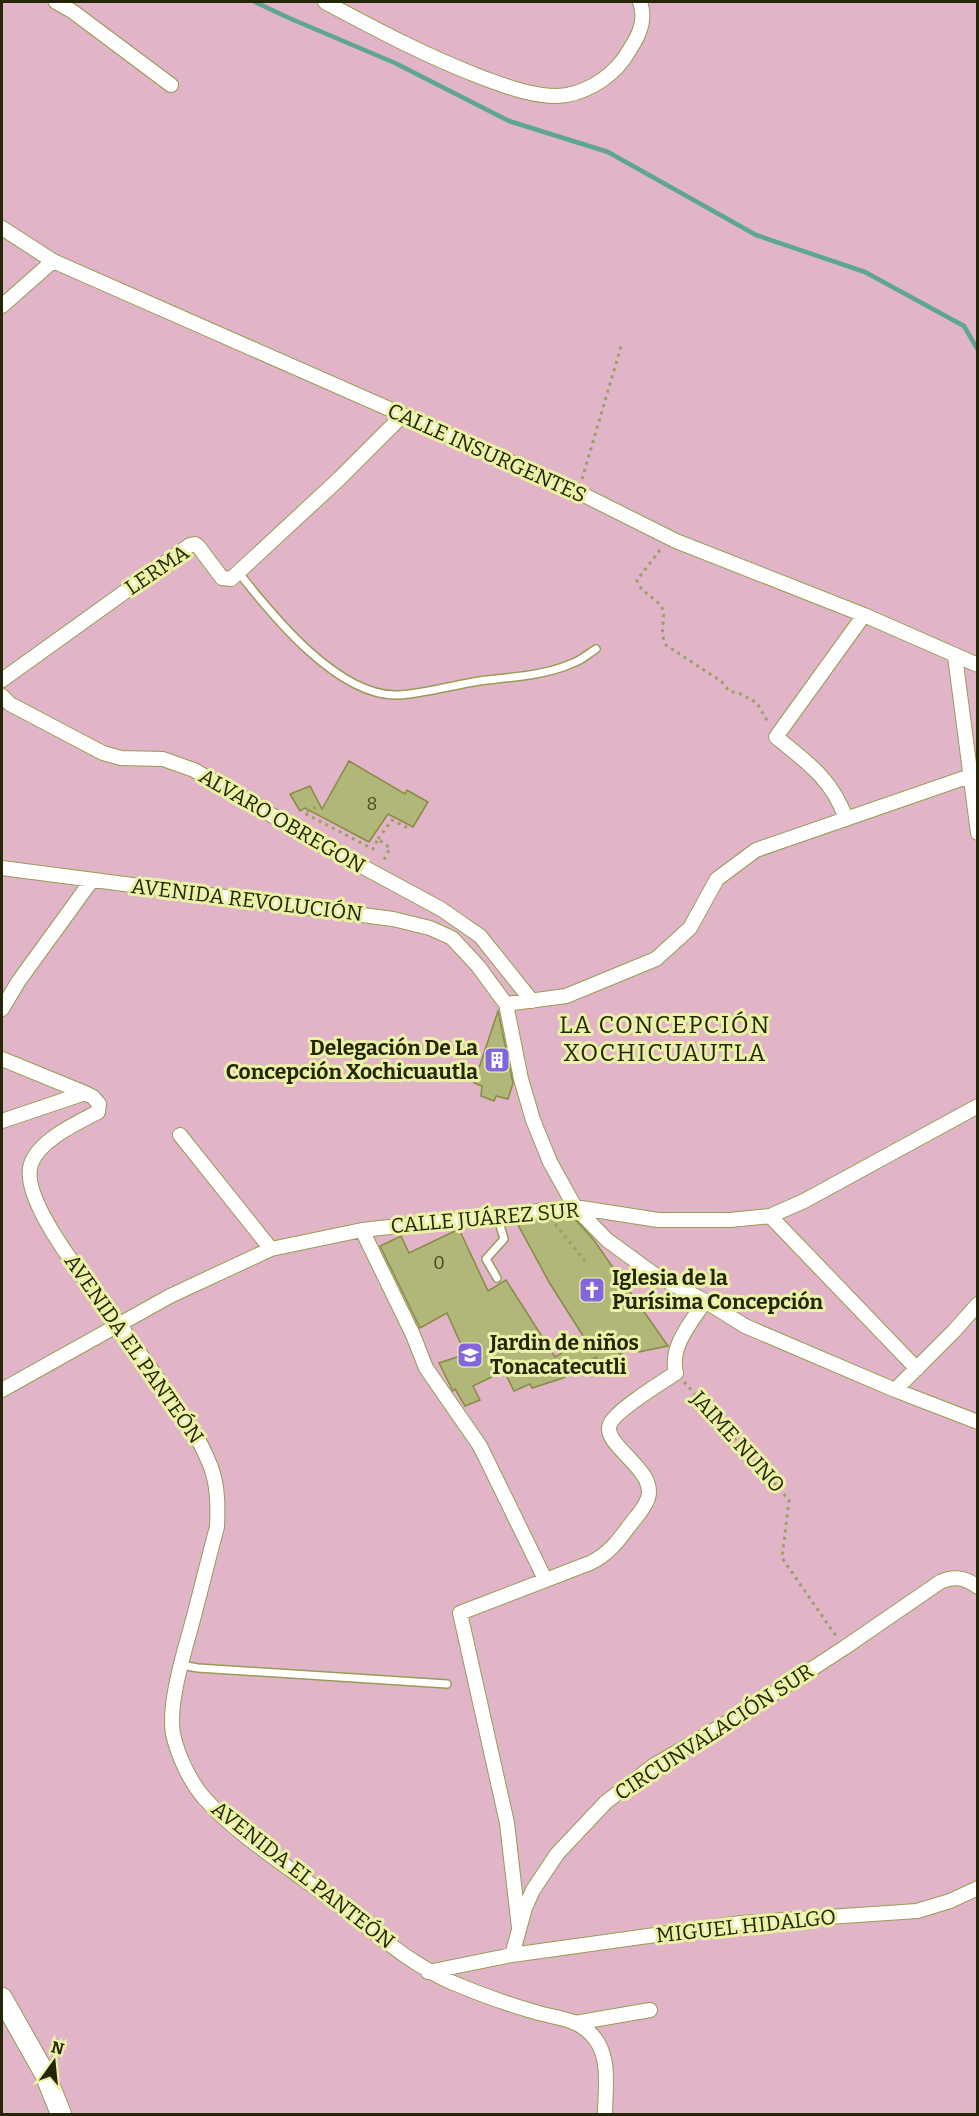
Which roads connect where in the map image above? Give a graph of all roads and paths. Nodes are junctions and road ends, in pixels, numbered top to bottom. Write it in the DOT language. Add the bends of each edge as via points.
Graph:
graph roads {
  1 [pos="56,2"];
  2 [pos="325,2"];
  3 [pos="640,2"];
  4 [pos="171,85"];
  5 [pos="2,228"];
  6 [pos="53,261"];
  7 [pos="2,306"];
  8 [pos="622,343"];
  9 [pos="402,416"];
  10 [pos="579,492"];
  11 [pos="676,541"];
  12 [pos="239,573"];
  13 [pos="864,615"];
  14 [pos="596,649"];
  15 [pos="955,656"];
  16 [pos="978,665"];
  17 [pos="2,680"];
  18 [pos="4,703"];
  19 [pos="776,737"];
  20 [pos="970,776"];
  21 [pos="316,807"];
  22 [pos="846,819"];
  23 [pos="408,828"];
  24 [pos="978,833"];
  25 [pos="378,839"];
  26 [pos="2,868"];
  27 [pos="374,872"];
  28 [pos="92,880"];
  29 [pos="532,1001"];
  30 [pos="506,1004"];
  31 [pos="2,1009"];
  32 [pos="2,1059"];
  33 [pos="85,1093"];
  34 [pos="978,1106"];
  35 [pos="2,1121"];
  36 [pos="180,1135"];
  37 [pos="575,1207"];
  38 [pos="547,1210"];
  39 [pos="497,1215"];
  40 [pos="770,1216"];
  41 [pos="362,1230"];
  42 [pos="270,1249"];
  43 [pos="585,1261"];
  44 [pos="497,1278"];
  45 [pos="705,1301"];
  46 [pos="978,1304"];
  47 [pos="119,1324"];
  48 [pos="917,1369"];
  49 [pos="676,1373"];
  50 [pos="2,1390"];
  51 [pos="895,1390"];
  52 [pos="975,1423"];
  53 [pos="545,1579"];
  54 [pos="978,1587"];
  55 [pos="844,1648"];
  56 [pos="181,1665"];
  57 [pos="447,1684"];
  58 [pos="978,1888"];
  59 [pos="519,1928"];
  60 [pos="512,1955"];
  61 [pos="428,1972"];
  62 [pos="2,1998"];
  63 [pos="650,2010"];
  64 [pos="575,2022"];
  65 [pos="61,2115"];
  66 [pos="605,2115"];
  1 -- 4 [label="street"];
  2 -- 3 [label="street" via="456,68 517,91 557,96 582,91 613,74 636,40 642,22"];
  5 -- 6 [label="street, CALLE INSURGENTES"];
  6 -- 7 [label="street"];
  6 -- 9 [label="street, CALLE INSURGENTES"];
  8 -- 10 [label="path"];
  9 -- 10 [label="street, CALLE INSURGENTES"];
  9 -- 12 [label="street"];
  10 -- 11 [label="street, CALLE INSURGENTES"];
  11 -- 13 [label="street, CALLE INSURGENTES"];
  11 -- 19 [label="path" via="664,544 637,580 662,606 662,638 666,645 722,682 729,691 757,703"];
  12 -- 14 [label="lane" via="301,644 354,684 376,692 397,695 530,675 575,663"];
  12 -- 17 [label="street, LERMA" via="231,579 222,578 198,546 190,545"];
  13 -- 15 [label="street, CALLE INSURGENTES"];
  13 -- 19 [label="street"];
  15 -- 16 [label="street, CALLE INSURGENTES"];
  15 -- 20 [label="street"];
  18 -- 27 [label="street, ALVARO OBREGON" via="103,753 121,758 164,759 194,770"];
  19 -- 22 [label="street" via="829,783"];
  20 -- 22 [label="street"];
  20 -- 24 [label="street"];
  21 -- 25 [label="path" via="304,813 373,849"];
  22 -- 29 [label="street" via="744,857 717,879 690,928 656,959 566,996"];
  23 -- 25 [label="path" via="392,820"];
  25 -- 27 [label="path" via="390,848"];
  26 -- 28 [label="street, AVENIDA REVOLUCIÓN"];
  27 -- 29 [label="street, ALVARO OBREGON" via="480,936"];
  28 -- 30 [label="street, AVENIDA REVOLUCIÓN" via="393,919 421,926 452,938"];
  28 -- 31 [label="street"];
  29 -- 30 [label="street"];
  30 -- 37 [label="street" via="532,1120"];
  32 -- 33 [label="street"];
  33 -- 35 [label="street"];
  33 -- 47 [label="street, AVENIDA EL PANTEÓN" via="99,1104 98,1112 39,1150 29,1175 33,1193 52,1231"];
  34 -- 40 [label="street, CALLE JUÁREZ SUR"];
  36 -- 42 [label="street"];
  37 -- 38 [label="street, CALLE JUÁREZ SUR"];
  37 -- 40 [label="street, CALLE JUÁREZ SUR" via="658,1220"];
  37 -- 45 [label="street" via="614,1245 655,1275"];
  38 -- 39 [label="street, CALLE JUÁREZ SUR"];
  38 -- 43 [label="path"];
  39 -- 41 [label="street, CALLE JUÁREZ SUR"];
  39 -- 44 [label="lane" via="504,1239 486,1259"];
  40 -- 48 [label="street"];
  41 -- 42 [label="street, CALLE JUÁREZ SUR"];
  41 -- 53 [label="street" via="426,1368 480,1446"];
  42 -- 47 [label="street, CALLE JUÁREZ SUR"];
  45 -- 49 [label="street, JAIME NUNO" via="676,1349"];
  45 -- 51 [label="street" via="745,1326"];
  46 -- 48 [label="street"];
  47 -- 50 [label="street, CALLE JUÁREZ SUR"];
  47 -- 56 [label="street, AVENIDA EL PANTEÓN" via="196,1433 210,1462 216,1489 217,1527"];
  48 -- 51 [label="street"];
  49 -- 53 [label="street" via="618,1414 609,1427 612,1437 647,1482 645,1505 605,1555"];
  49 -- 55 [label="path, JAIME NUNO" via="789,1500 782,1558"];
  51 -- 52 [label="street"];
  53 -- 59 [label="street" via="460,1612 507,1823"];
  54 -- 55 [label="street, CIRCUNVALACIÓN SUR" via="961,1578 940,1582"];
  55 -- 59 [label="street, CIRCUNVALACIÓN SUR" via="654,1766 606,1802 545,1870"];
  56 -- 57 [label="lane"];
  56 -- 61 [label="street, AVENIDA EL PANTEÓN" via="173,1732 183,1762 204,1798 246,1836"];
  58 -- 60 [label="street, MIGUEL HIDALGO" via="917,1911 741,1923"];
  59 -- 60 [label="street, CIRCUNVALACIÓN SUR"];
  60 -- 61 [label="street"];
  61 -- 64 [label="street, AVENIDA EL PANTEÓN" via="500,2001"];
  62 -- 65 [label="main road" via="45,2074"];
  63 -- 64 [label="street"];
  64 -- 66 [label="street, AVENIDA EL PANTEÓN" via="592,2034 603,2052"];
}
